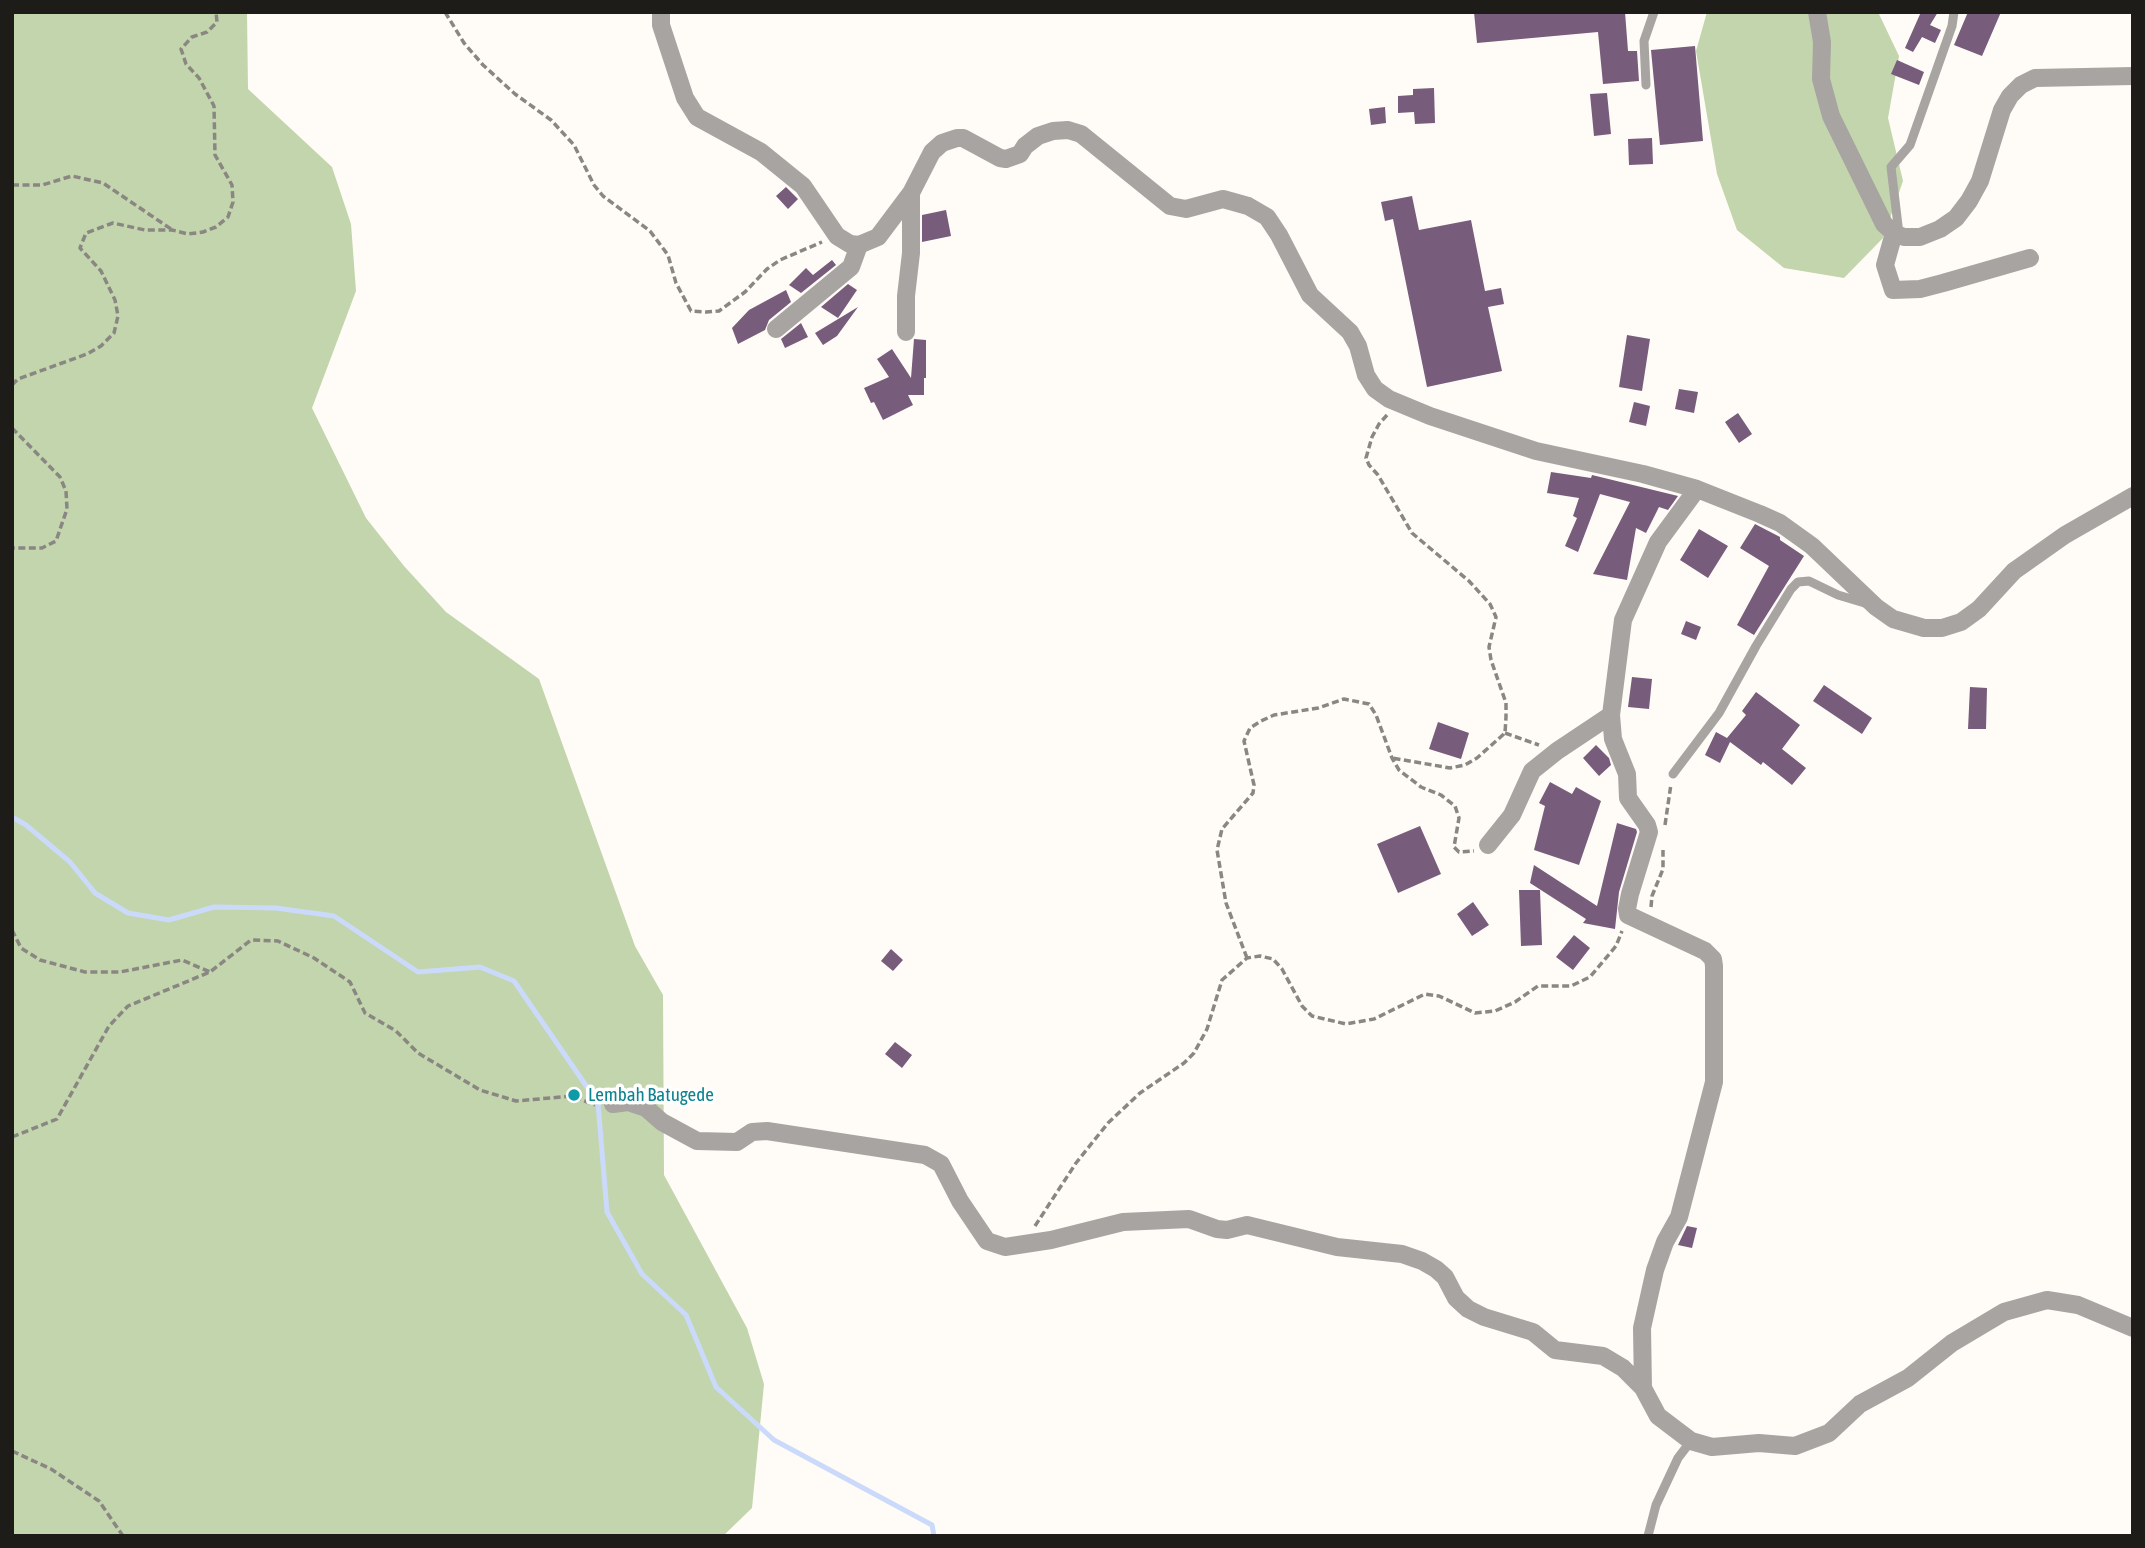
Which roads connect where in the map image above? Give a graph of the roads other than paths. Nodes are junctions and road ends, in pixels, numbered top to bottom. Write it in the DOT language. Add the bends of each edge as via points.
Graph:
graph roads {
  1 [pos="660,12"];
  2 [pos="1654,12"];
  3 [pos="1817,12"];
  4 [pos="1954,12"];
  5 [pos="2133,76"];
  6 [pos="1646,85"];
  7 [pos="911,193"];
  8 [pos="1896,234"];
  9 [pos="859,246"];
  10 [pos="2030,258"];
  11 [pos="776,328"];
  12 [pos="906,331"];
  13 [pos="1697,489"];
  14 [pos="2133,496"];
  15 [pos="1876,607"];
  16 [pos="1611,715"];
  17 [pos="1673,774"];
  18 [pos="1488,845"];
  19 [pos="613,1104"];
  20 [pos="2133,1328"];
  21 [pos="1643,1388"];
  22 [pos="1691,1441"];
  23 [pos="1648,1536"];
  1 -- 9 [label="street" via="660,25 685,98 697,117 761,152 803,186 837,236"];
  2 -- 6 [label="lane" via="1644,41"];
  3 -- 8 [label="street" via="1821,79 1831,116 1884,224"];
  4 -- 8 [label="lane" via="1910,145 1891,167"];
  5 -- 8 [label="street" via="2035,78 2021,85 2002,110 1980,181 1956,218 1920,237"];
  7 -- 9 [label="street" via="878,237"];
  7 -- 12 [label="street"];
  7 -- 13 [label="street" via="932,152 957,138 1006,159 1020,154 1038,136 1068,130 1081,134 1170,205 1186,208 1223,199 1259,211 1274,225 1310,295 1350,332 1366,375 1389,399 1536,451"];
  8 -- 10 [label="street" via="1885,265 1893,290 1943,284"];
  9 -- 11 [label="street" via="850,267"];
  13 -- 15 [label="street" via="1780,523 1812,546"];
  13 -- 16 [label="street" via="1658,542 1623,620"];
  14 -- 15 [label="street" via="2014,571 1961,622 1924,628 1893,619"];
  15 -- 17 [label="lane" via="1809,581 1798,582 1719,713"];
  16 -- 18 [label="street" via="1532,771 1512,815"];
  16 -- 21 [label="street" via="1613,740 1627,774 1628,798 1648,832 1628,915 1705,951 1714,967 1714,1082 1679,1217 1654,1270 1642,1328"];
  19 -- 21 [label="street" via="628,1102 646,1108 697,1141 737,1142 752,1132 767,1131 925,1155 941,1164 987,1241 1004,1247 1123,1222 1189,1219 1217,1229 1247,1225 1337,1247 1402,1254 1436,1269 1468,1309 1533,1332 1555,1350 1603,1356"];
  20 -- 22 [label="street" via="2078,1305 2047,1300 2004,1312 1952,1343 1908,1378 1860,1404 1829,1433 1795,1446 1712,1447"];
  21 -- 22 [label="street" via="1658,1416"];
  22 -- 23 [label="lane" via="1656,1505"];
}
